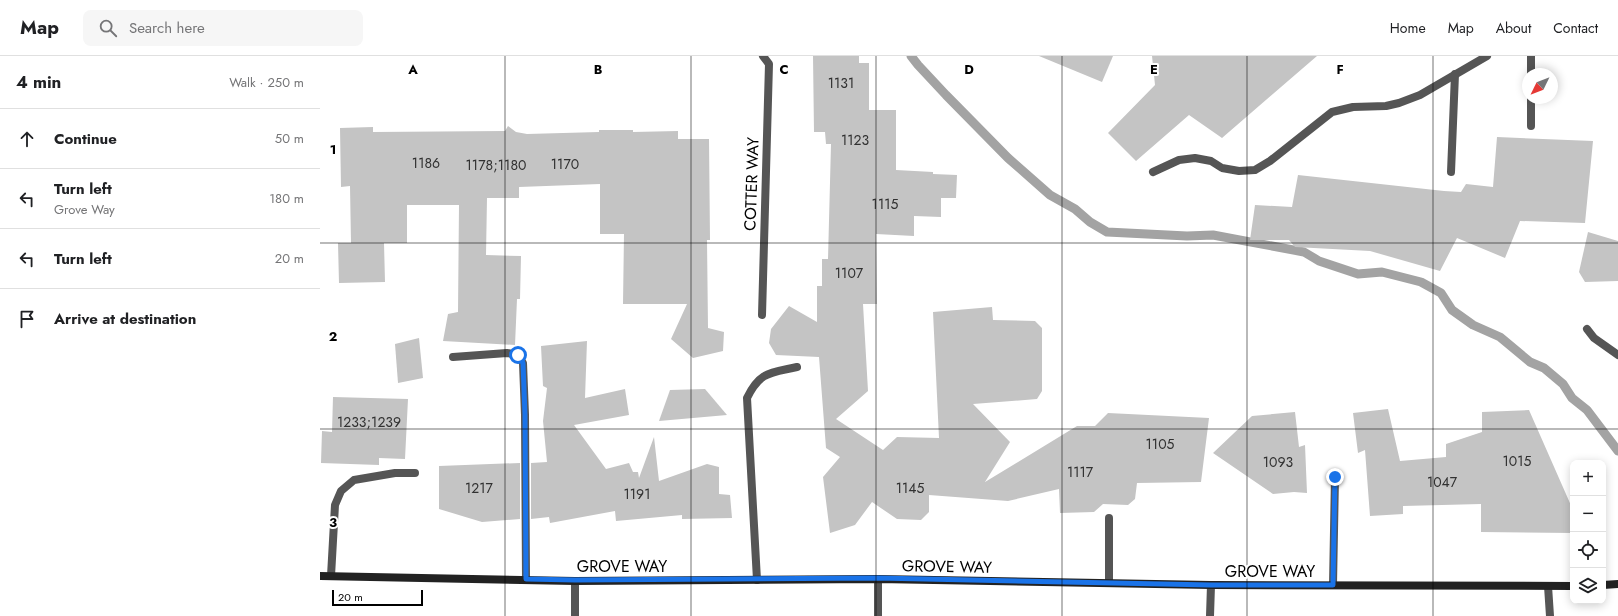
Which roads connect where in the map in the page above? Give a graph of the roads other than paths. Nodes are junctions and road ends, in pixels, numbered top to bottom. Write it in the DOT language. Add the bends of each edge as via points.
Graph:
graph roads {
  1 [pos="763,56"];
  2 [pos="1487,56"];
  3 [pos="1531,56"];
  4 [pos="1531,68"];
  5 [pos="1455,74"];
  6 [pos="1531,104"];
  7 [pos="1532,126"];
  8 [pos="1153,172"];
  9 [pos="1451,172"];
  10 [pos="762,315"];
  11 [pos="1587,329"];
  12 [pos="1618,355"];
  13 [pos="453,357"];
  14 [pos="797,367"];
  15 [pos="415,474"];
  16 [pos="1335,477"];
  17 [pos="1109,518"];
  18 [pos="320,576"];
  19 [pos="331,576"];
  20 [pos="878,578"];
  21 [pos="526,579"];
  22 [pos="575,580"];
  23 [pos="757,580"];
  24 [pos="1109,583"];
  25 [pos="1618,584"];
  26 [pos="1211,585"];
  27 [pos="1333,585"];
  28 [pos="1606,585"];
  29 [pos="1548,586"];
  30 [pos="1570,586"];
  31 [pos="575,616"];
  32 [pos="878,616"];
  33 [pos="1210,616"];
  34 [pos="1550,616"];
  1 -- 10 [label="street, COTTER WAY" via="769,64"];
  2 -- 5 [label="street"];
  3 -- 4 [label="street"];
  5 -- 8 [label="street" via="1420,95 1399,103 1353,107 1332,112 1255,170 1222,168 1211,161 1195,158 1179,160"];
  5 -- 9 [label="street"];
  6 -- 7 [label="street"];
  11 -- 12 [label="street" via="1594,338"];
  13 -- 21 [label="street" via="507,353 518,355 523,363"];
  14 -- 23 [label="street" via="767,374 753,386 747,398"];
  15 -- 19 [label="street" via="354,480 341,491 335,504"];
  16 -- 27 [label="street"];
  17 -- 24 [label="street"];
  18 -- 19 [label="main road, GROVE WAY"];
  19 -- 21 [label="main road, GROVE WAY"];
  20 -- 23 [label="main road, GROVE WAY"];
  20 -- 24 [label="main road, GROVE WAY"];
  20 -- 32 [label="street"];
  21 -- 22 [label="main road, GROVE WAY"];
  22 -- 23 [label="main road, GROVE WAY"];
  22 -- 31 [label="street"];
  24 -- 26 [label="main road, GROVE WAY"];
  25 -- 28 [label="main road"];
  26 -- 27 [label="main road, GROVE WAY"];
  26 -- 33 [label="street"];
  27 -- 29 [label="main road, GROVE WAY"];
  29 -- 30 [label="main road, GROVE WAY"];
  29 -- 34 [label="street"];
}
